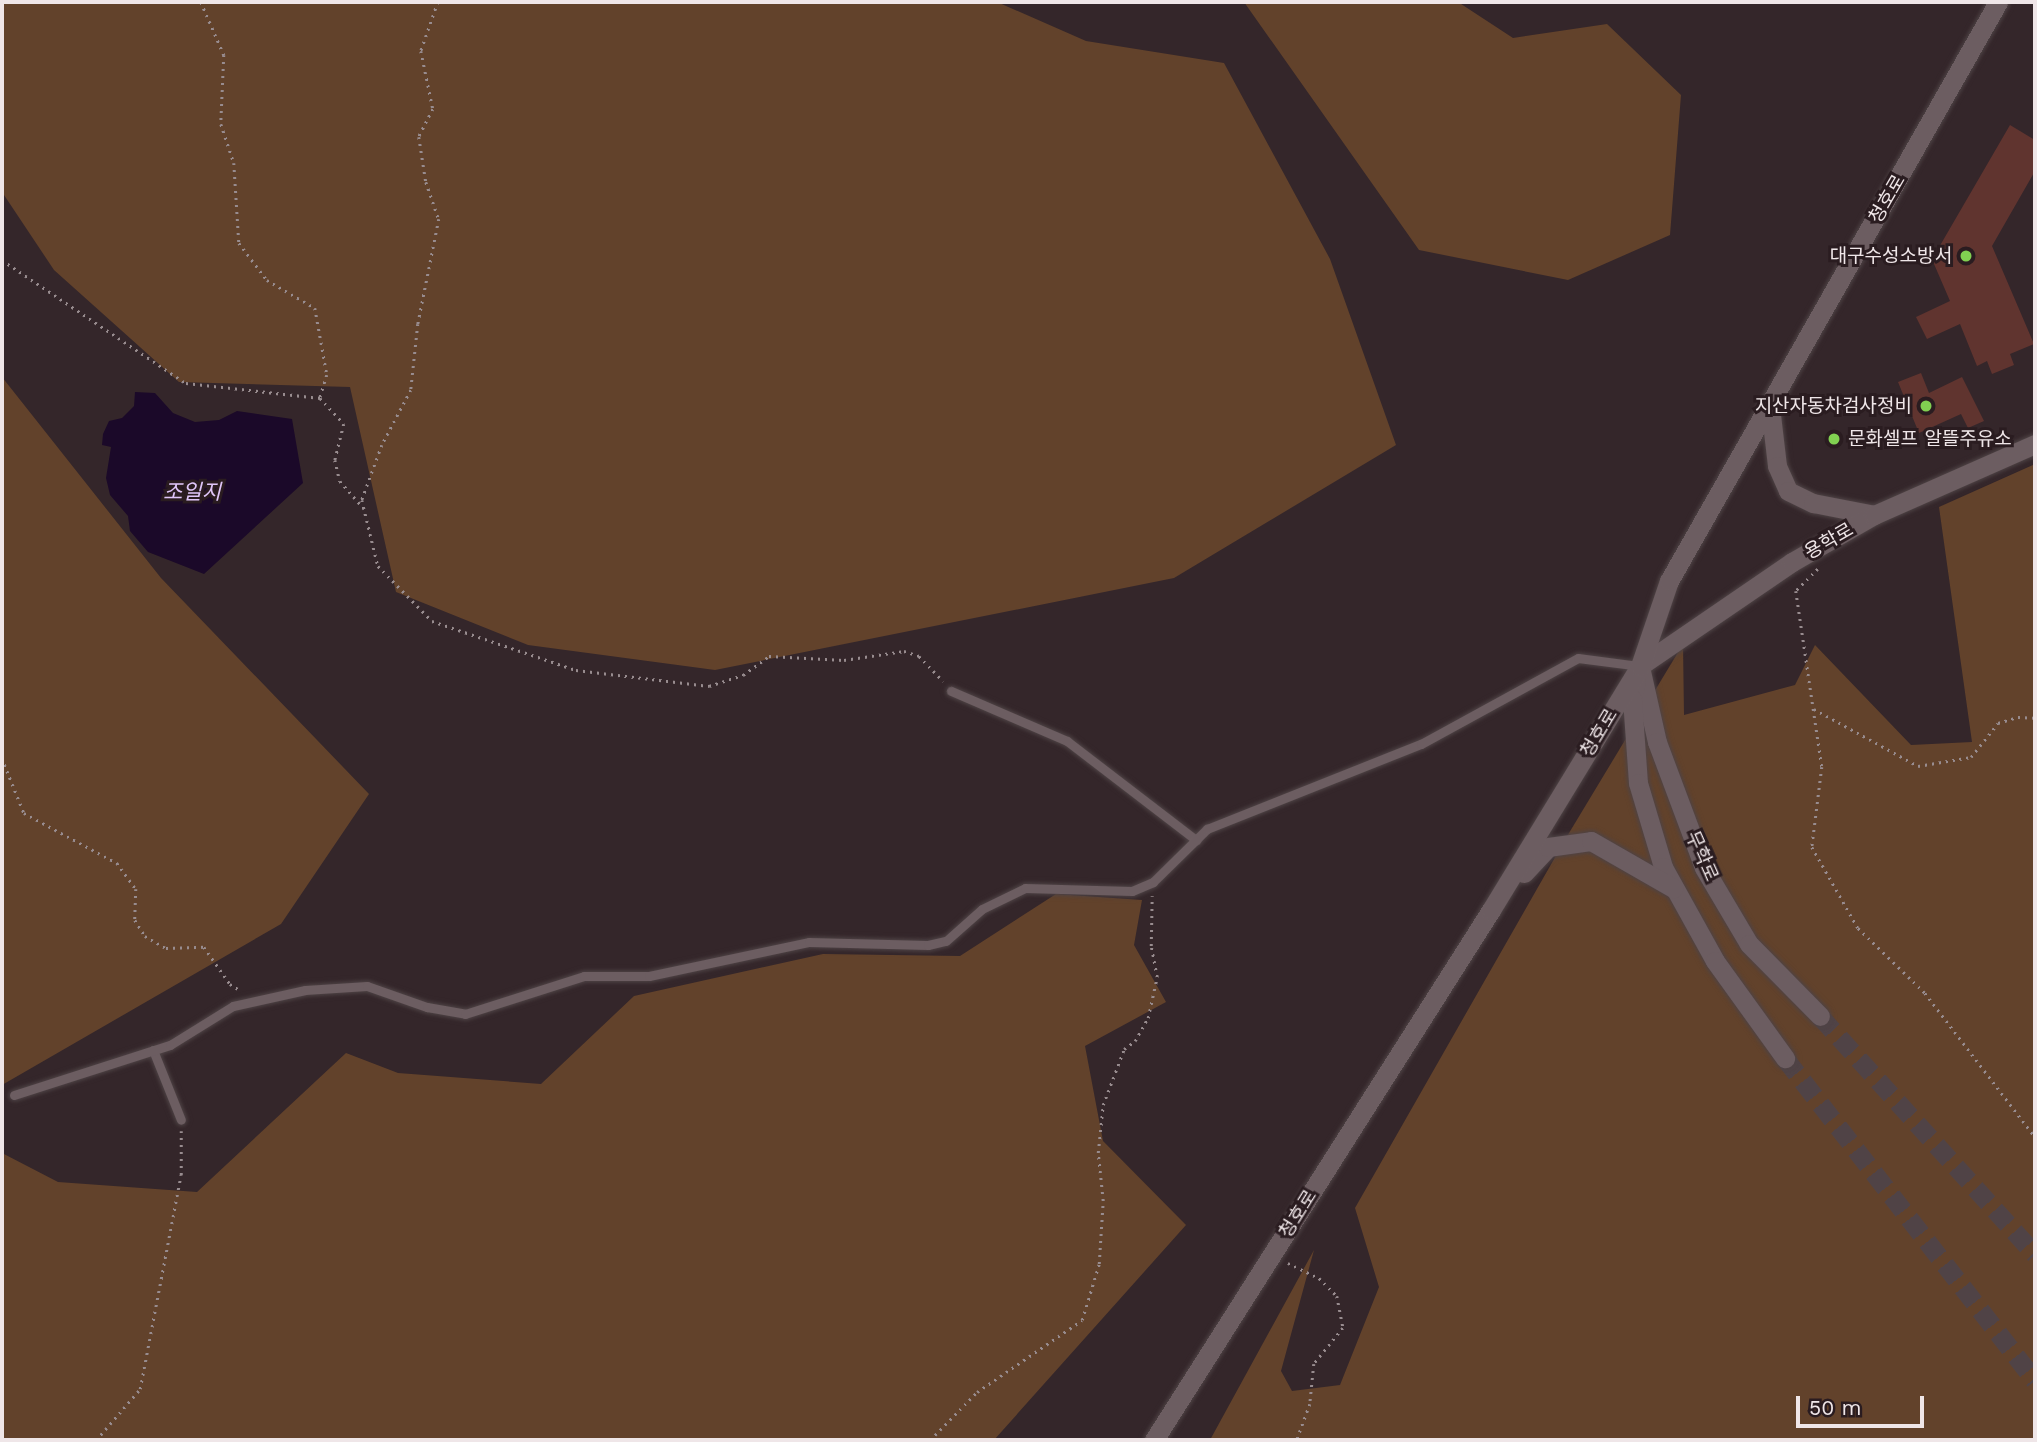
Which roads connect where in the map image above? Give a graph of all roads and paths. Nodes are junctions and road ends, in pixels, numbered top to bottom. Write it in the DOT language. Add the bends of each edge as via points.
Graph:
graph roads {
  1 [pos="201,2"];
  2 [pos="438,2"];
  3 [pos="1998,2"];
  4 [pos="2,260"];
  5 [pos="320,398"];
  6 [pos="1770,406"];
  7 [pos="2035,444"];
  8 [pos="364,509"];
  9 [pos="1874,515"];
  10 [pos="1821,567"];
  11 [pos="1640,667"];
  12 [pos="951,691"];
  13 [pos="1814,709"];
  14 [pos="2035,718"];
  15 [pos="2,758"];
  16 [pos="1196,840"];
  17 [pos="1153,882"];
  18 [pos="1676,890"];
  19 [pos="1491,910"];
  20 [pos="255,1002"];
  21 [pos="1820,1016"];
  22 [pos="153,1050"];
  23 [pos="1785,1059"];
  24 [pos="14,1095"];
  25 [pos="180,1120"];
  26 [pos="2035,1137"];
  27 [pos="1272,1255"];
  28 [pos="96,1440"];
  29 [pos="930,1440"];
  30 [pos="1154,1440"];
  31 [pos="1297,1440"];
  1 -- 5 [label="path" via="224,54 221,124 234,163 239,243 267,280 314,308 327,375"];
  2 -- 8 [label="path" via="421,51 433,109 419,137 426,182 439,219 420,311 411,390 382,445 362,500"];
  3 -- 6 [label="main road, 청호로"];
  4 -- 5 [label="path" via="186,383"];
  5 -- 8 [label="path" via="342,420 335,468 344,489"];
  6 -- 9 [label="main road" via="1777,466 1788,491 1812,503"];
  6 -- 11 [label="main road, 청호로" via="1669,581"];
  7 -- 9 [label="main road, 용학로"];
  8 -- 12 [label="path" via="379,566 432,621 576,670 709,686 743,675 769,656 844,660 904,651 919,656"];
  9 -- 11 [label="main road, 용학로" via="1792,562"];
  10 -- 13 [label="path" via="1796,592 1803,624 1803,663"];
  11 -- 16 [label="lane" via="1578,658 1421,744 1208,829"];
  11 -- 18 [label="main road" via="1632,699 1638,783 1663,867"];
  11 -- 19 [label="main road, 청호로"];
  11 -- 21 [label="main road, 무학로" via="1657,742 1704,869 1749,944"];
  12 -- 16 [label="lane" via="1068,741"];
  13 -- 14 [label="path" via="1918,766 1971,757 1998,723"];
  13 -- 26 [label="path" via="1822,781 1811,840 1819,863 1858,928 1925,993"];
  15 -- 20 [label="path" via="24,813 117,863 136,890 135,920 145,936 166,948 205,947 230,984"];
  16 -- 17 [label="lane"];
  17 -- 20 [label="lane" via="1132,891 1025,888 982,909 946,941 928,945 809,942 649,976 584,976 465,1014 427,1007 367,986 305,990"];
  17 -- 29 [label="path" via="1151,946 1157,976 1148,1018 1135,1041 1124,1048 1102,1105 1099,1264 1082,1320 977,1392"];
  18 -- 19 [label="main road" via="1591,841 1548,847"];
  18 -- 23 [label="main road" via="1716,961"];
  19 -- 27 [label="main road, 청호로"];
  20 -- 22 [label="lane" via="233,1006"];
  22 -- 24 [label="lane"];
  22 -- 25 [label="lane"];
  25 -- 28 [label="path" via="181,1175 140,1389"];
  27 -- 30 [label="main road, 청호로"];
  27 -- 31 [label="path" via="1319,1278 1337,1296 1343,1328 1314,1364 1310,1404"];
}
